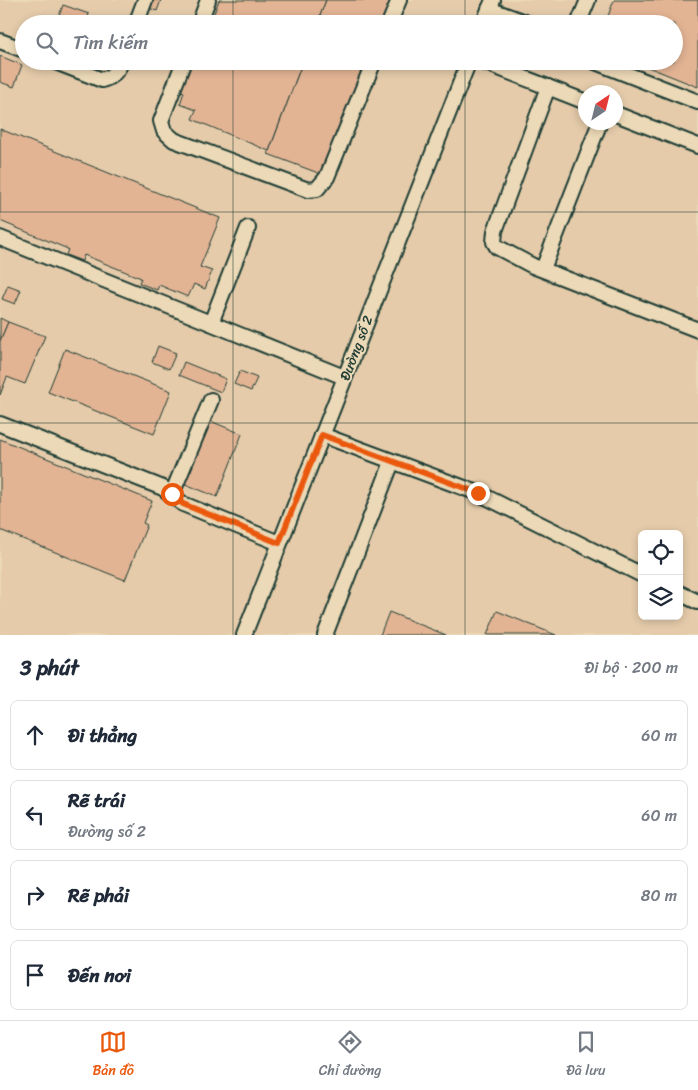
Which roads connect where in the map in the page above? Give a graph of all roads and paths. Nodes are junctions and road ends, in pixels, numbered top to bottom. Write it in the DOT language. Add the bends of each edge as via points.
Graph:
graph roads {
  1 [pos="144,0"];
  2 [pos="208,0"];
  3 [pos="399,0"];
  4 [pos="588,0"];
  5 [pos="491,5"];
  6 [pos="139,15"];
  7 [pos="202,15"];
  8 [pos="393,15"];
  9 [pos="512,15"];
  10 [pos="582,15"];
  11 [pos="0,41"];
  12 [pos="15,47"];
  13 [pos="76,70"];
  14 [pos="118,70"];
  15 [pos="181,70"];
  16 [pos="370,70"];
  17 [pos="465,70"];
  18 [pos="504,70"];
  19 [pos="616,70"];
  20 [pos="548,87"];
  21 [pos="578,99"];
  22 [pos="698,102"];
  23 [pos="623,117"];
  24 [pos="597,130"];
  25 [pos="698,146"];
  26 [pos="248,228"];
  27 [pos="0,238"];
  28 [pos="543,269"];
  29 [pos="211,323"];
  30 [pos="698,330"];
  31 [pos="344,377"];
  32 [pos="211,400"];
  33 [pos="0,424"];
  34 [pos="322,435"];
  35 [pos="392,462"];
  36 [pos="172,494"];
  37 [pos="279,543"];
  38 [pos="638,573"];
  39 [pos="683,595"];
  40 [pos="698,602"];
  41 [pos="244,635"];
  42 [pos="326,635"];
  1 -- 6 [label="street"];
  2 -- 7 [label="street"];
  3 -- 8 [label="street"];
  4 -- 10 [label="street"];
  5 -- 9 [label="street"];
  11 -- 12 [label="street"];
  13 -- 14 [label="street" via="102,80"];
  15 -- 16 [label="street" via="161,121 164,131 174,140 308,190 317,189 327,177"];
  17 -- 31 [label="street, Đường số 2"];
  18 -- 20 [label="street"];
  19 -- 22 [label="street"];
  20 -- 21 [label="street"];
  20 -- 28 [label="street" via="494,238 497,247"];
  23 -- 25 [label="street"];
  24 -- 28 [label="street"];
  26 -- 29 [label="street"];
  27 -- 29 [label="street"];
  28 -- 30 [label="street"];
  29 -- 31 [label="street"];
  31 -- 34 [label="street, Đường số 2"];
  32 -- 36 [label="street"];
  33 -- 36 [label="street"];
  34 -- 35 [label="street"];
  34 -- 37 [label="street, Đường số 2"];
  35 -- 38 [label="street" via="478,493"];
  35 -- 42 [label="street"];
  36 -- 37 [label="street" via="183,504"];
  37 -- 41 [label="street, Đường số 2"];
  39 -- 40 [label="street"];
}
